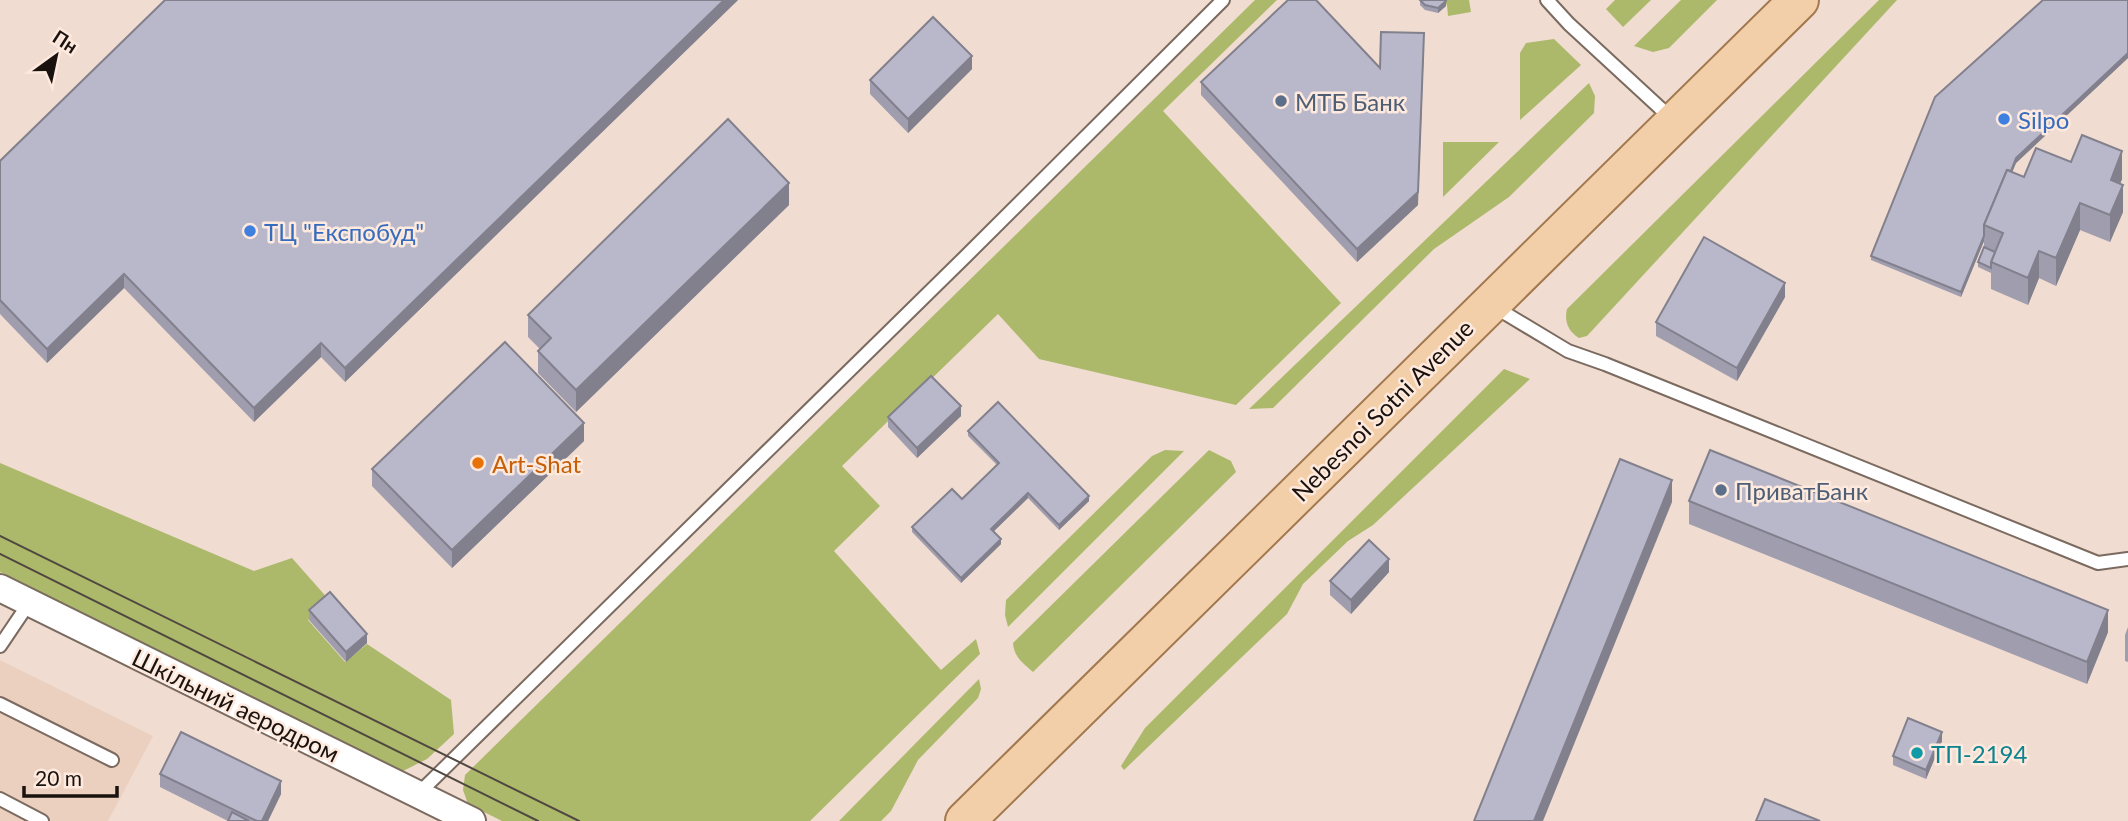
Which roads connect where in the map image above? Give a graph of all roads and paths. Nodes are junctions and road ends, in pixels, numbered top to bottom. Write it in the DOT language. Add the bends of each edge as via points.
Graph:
graph roads {
  1 [pos="1223,0"];
  2 [pos="1547,0"];
  3 [pos="1798,0"];
  4 [pos="1675,122"];
  5 [pos="1489,304"];
  6 [pos="2128,559"];
  7 [pos="0,588"];
  8 [pos="29,603"];
  9 [pos="0,646"];
  10 [pos="0,704"];
  11 [pos="112,760"];
  12 [pos="418,794"];
  13 [pos="0,799"];
  14 [pos="42,821"];
  15 [pos="472,821"];
  16 [pos="965,821"];
  1 -- 12 [label="lane"];
  2 -- 4 [label="lane"];
  3 -- 4 [label="main road, Nebesnoi Sotni Avenue"];
  4 -- 5 [label="main road, Nebesnoi Sotni Avenue"];
  5 -- 6 [label="lane" via="1568,351 2098,563"];
  5 -- 16 [label="main road, Nebesnoi Sotni Avenue"];
  7 -- 8 [label="street, Шкільний аеродром"];
  8 -- 9 [label="lane"];
  8 -- 12 [label="street, Шкільний аеродром"];
  10 -- 11 [label="lane"];
  12 -- 15 [label="street, Шкільний аеродром"];
  13 -- 14 [label="lane"];
}
